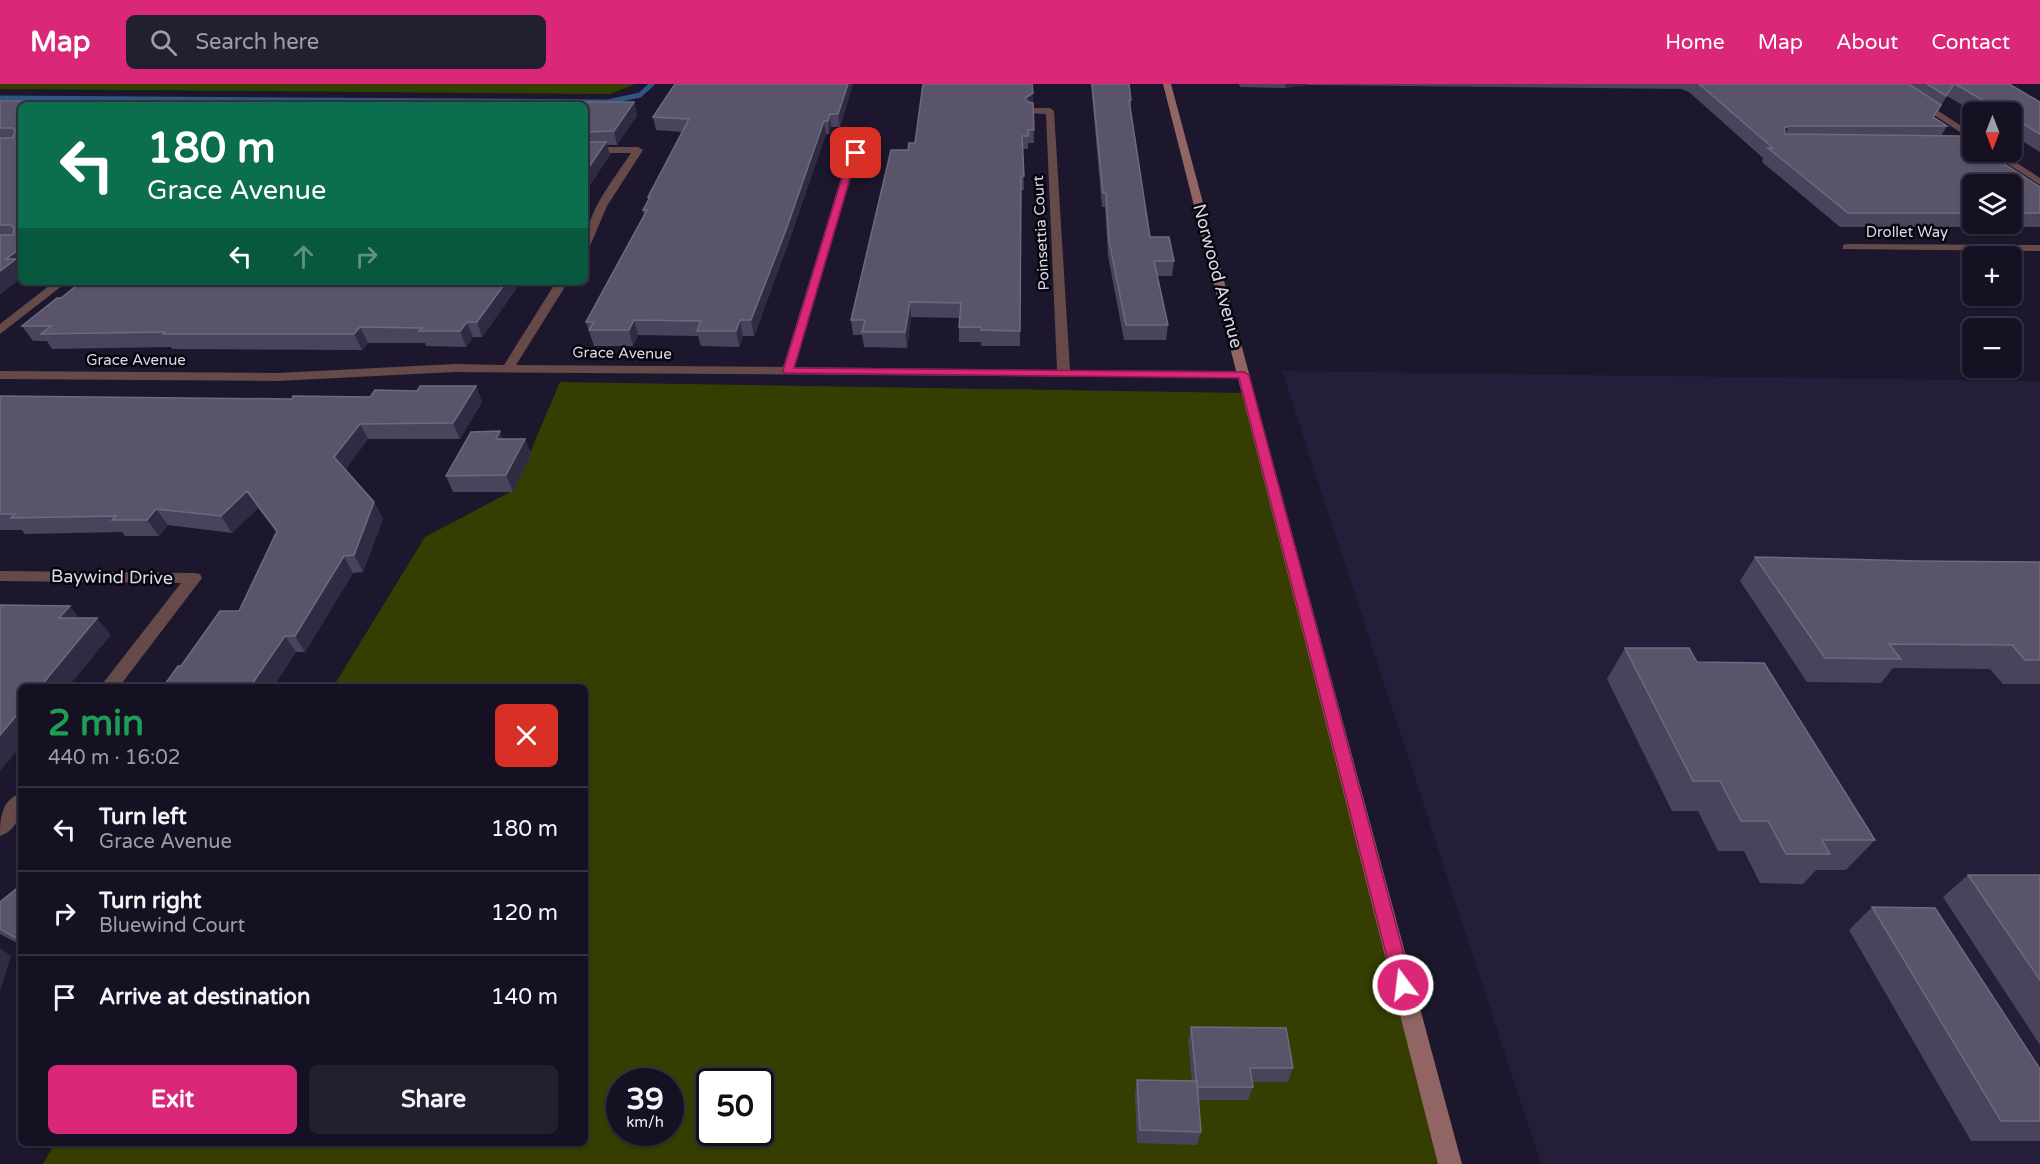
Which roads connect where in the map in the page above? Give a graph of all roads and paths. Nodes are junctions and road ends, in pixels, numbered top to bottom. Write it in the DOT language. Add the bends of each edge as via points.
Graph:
graph roads {
  1 [pos="1167,84"];
  2 [pos="1891,84"];
  3 [pos="1031,111"];
  4 [pos="1962,130"];
  5 [pos="872,140"];
  6 [pos="588,150"];
  7 [pos="2009,162"];
  8 [pos="2040,182"];
  9 [pos="588,239"];
  10 [pos="1847,247"];
  11 [pos="2040,248"];
  12 [pos="57,285"];
  13 [pos="560,285"];
  14 [pos="0,330"];
  15 [pos="508,368"];
  16 [pos="788,371"];
  17 [pos="1064,373"];
  18 [pos="0,375"];
  19 [pos="1244,375"];
  20 [pos="0,576"];
  21 [pos="111,684"];
  22 [pos="18,805"];
  23 [pos="0,828"];
  24 [pos="1450,1164"];
  1 -- 19 [label="main road, Norwood Avenue"];
  2 -- 4 [label="street"];
  3 -- 17 [label="street, Poinsettia Court" via="1050,111"];
  5 -- 16 [label="street" via="851,161"];
  6 -- 9 [label="street" via="638,150 602,206"];
  7 -- 8 [label="street"];
  10 -- 11 [label="street, Drollet Way"];
  12 -- 14 [label="street"];
  13 -- 15 [label="street"];
  15 -- 16 [label="street, Grace Avenue"];
  15 -- 18 [label="street, Grace Avenue" via="288,377"];
  16 -- 17 [label="street, Grace Avenue"];
  17 -- 19 [label="street, Grace Avenue"];
  19 -- 24 [label="main road, Norwood Avenue"];
  20 -- 21 [label="street, Baywind Drive" via="194,578"];
  22 -- 23 [label="street"];
}
